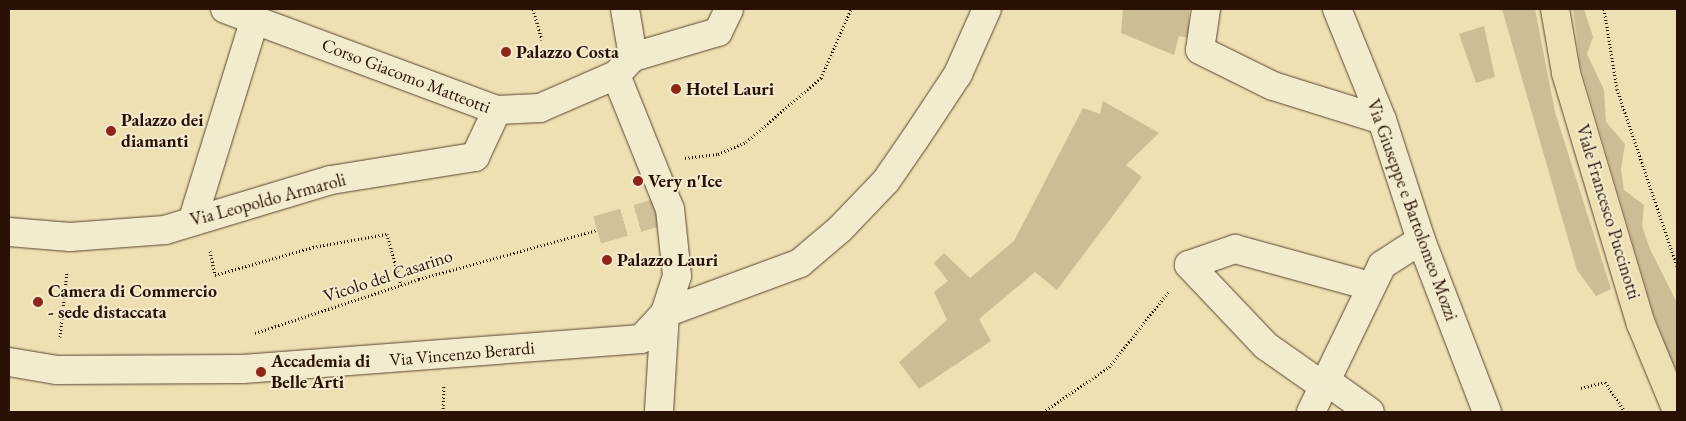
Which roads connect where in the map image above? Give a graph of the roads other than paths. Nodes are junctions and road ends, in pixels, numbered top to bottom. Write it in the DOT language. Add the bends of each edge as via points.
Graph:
graph roads {
  1 [pos="225,9"];
  2 [pos="625,9"];
  3 [pos="729,9"];
  4 [pos="987,9"];
  5 [pos="1206,9"];
  6 [pos="1337,9"];
  7 [pos="1555,9"];
  8 [pos="255,19"];
  9 [pos="625,66"];
  10 [pos="497,110"];
  11 [pos="1382,120"];
  12 [pos="197,218"];
  13 [pos="9,232"];
  14 [pos="1421,240"];
  15 [pos="1370,286"];
  16 [pos="665,313"];
  17 [pos="9,362"];
  18 [pos="1324,383"];
  19 [pos="1677,411"];
  20 [pos="659,412"];
  21 [pos="1311,412"];
  22 [pos="1370,412"];
  23 [pos="1486,412"];
  1 -- 8 [label="street, Corso Giacomo Matteotti"];
  2 -- 9 [label="street"];
  3 -- 9 [label="street, Corso Giacomo Matteotti" via="718,32"];
  4 -- 16 [label="street" via="958,74 915,140 886,181 840,229 800,263"];
  5 -- 11 [label="street" via="1200,50 1273,86"];
  6 -- 11 [label="street, Via Giuseppe e Bartolomeo Mozzi"];
  7 -- 19 [label="main road, Viale Francesco Puccinotti" via="1566,73 1641,324"];
  8 -- 10 [label="street, Corso Giacomo Matteotti"];
  8 -- 12 [label="street"];
  9 -- 10 [label="street, Corso Giacomo Matteotti" via="540,108"];
  9 -- 16 [label="street" via="656,167 677,276"];
  10 -- 12 [label="street, Via Leopoldo Armaroli" via="475,157 331,180"];
  11 -- 14 [label="street, Via Giuseppe e Bartolomeo Mozzi"];
  12 -- 13 [label="street, Via Leopoldo Armaroli" via="165,230 70,238"];
  14 -- 15 [label="street" via="1382,265"];
  14 -- 23 [label="street, Via Giuseppe e Bartolomeo Mozzi"];
  15 -- 18 [label="street"];
  15 -- 18 [label="street" via="1235,250 1189,265 1266,346"];
  16 -- 17 [label="street, Via Vincenzo Berardi" via="641,339 358,363 57,370"];
  16 -- 20 [label="street"];
  18 -- 21 [label="street"];
  18 -- 22 [label="street"];
}
